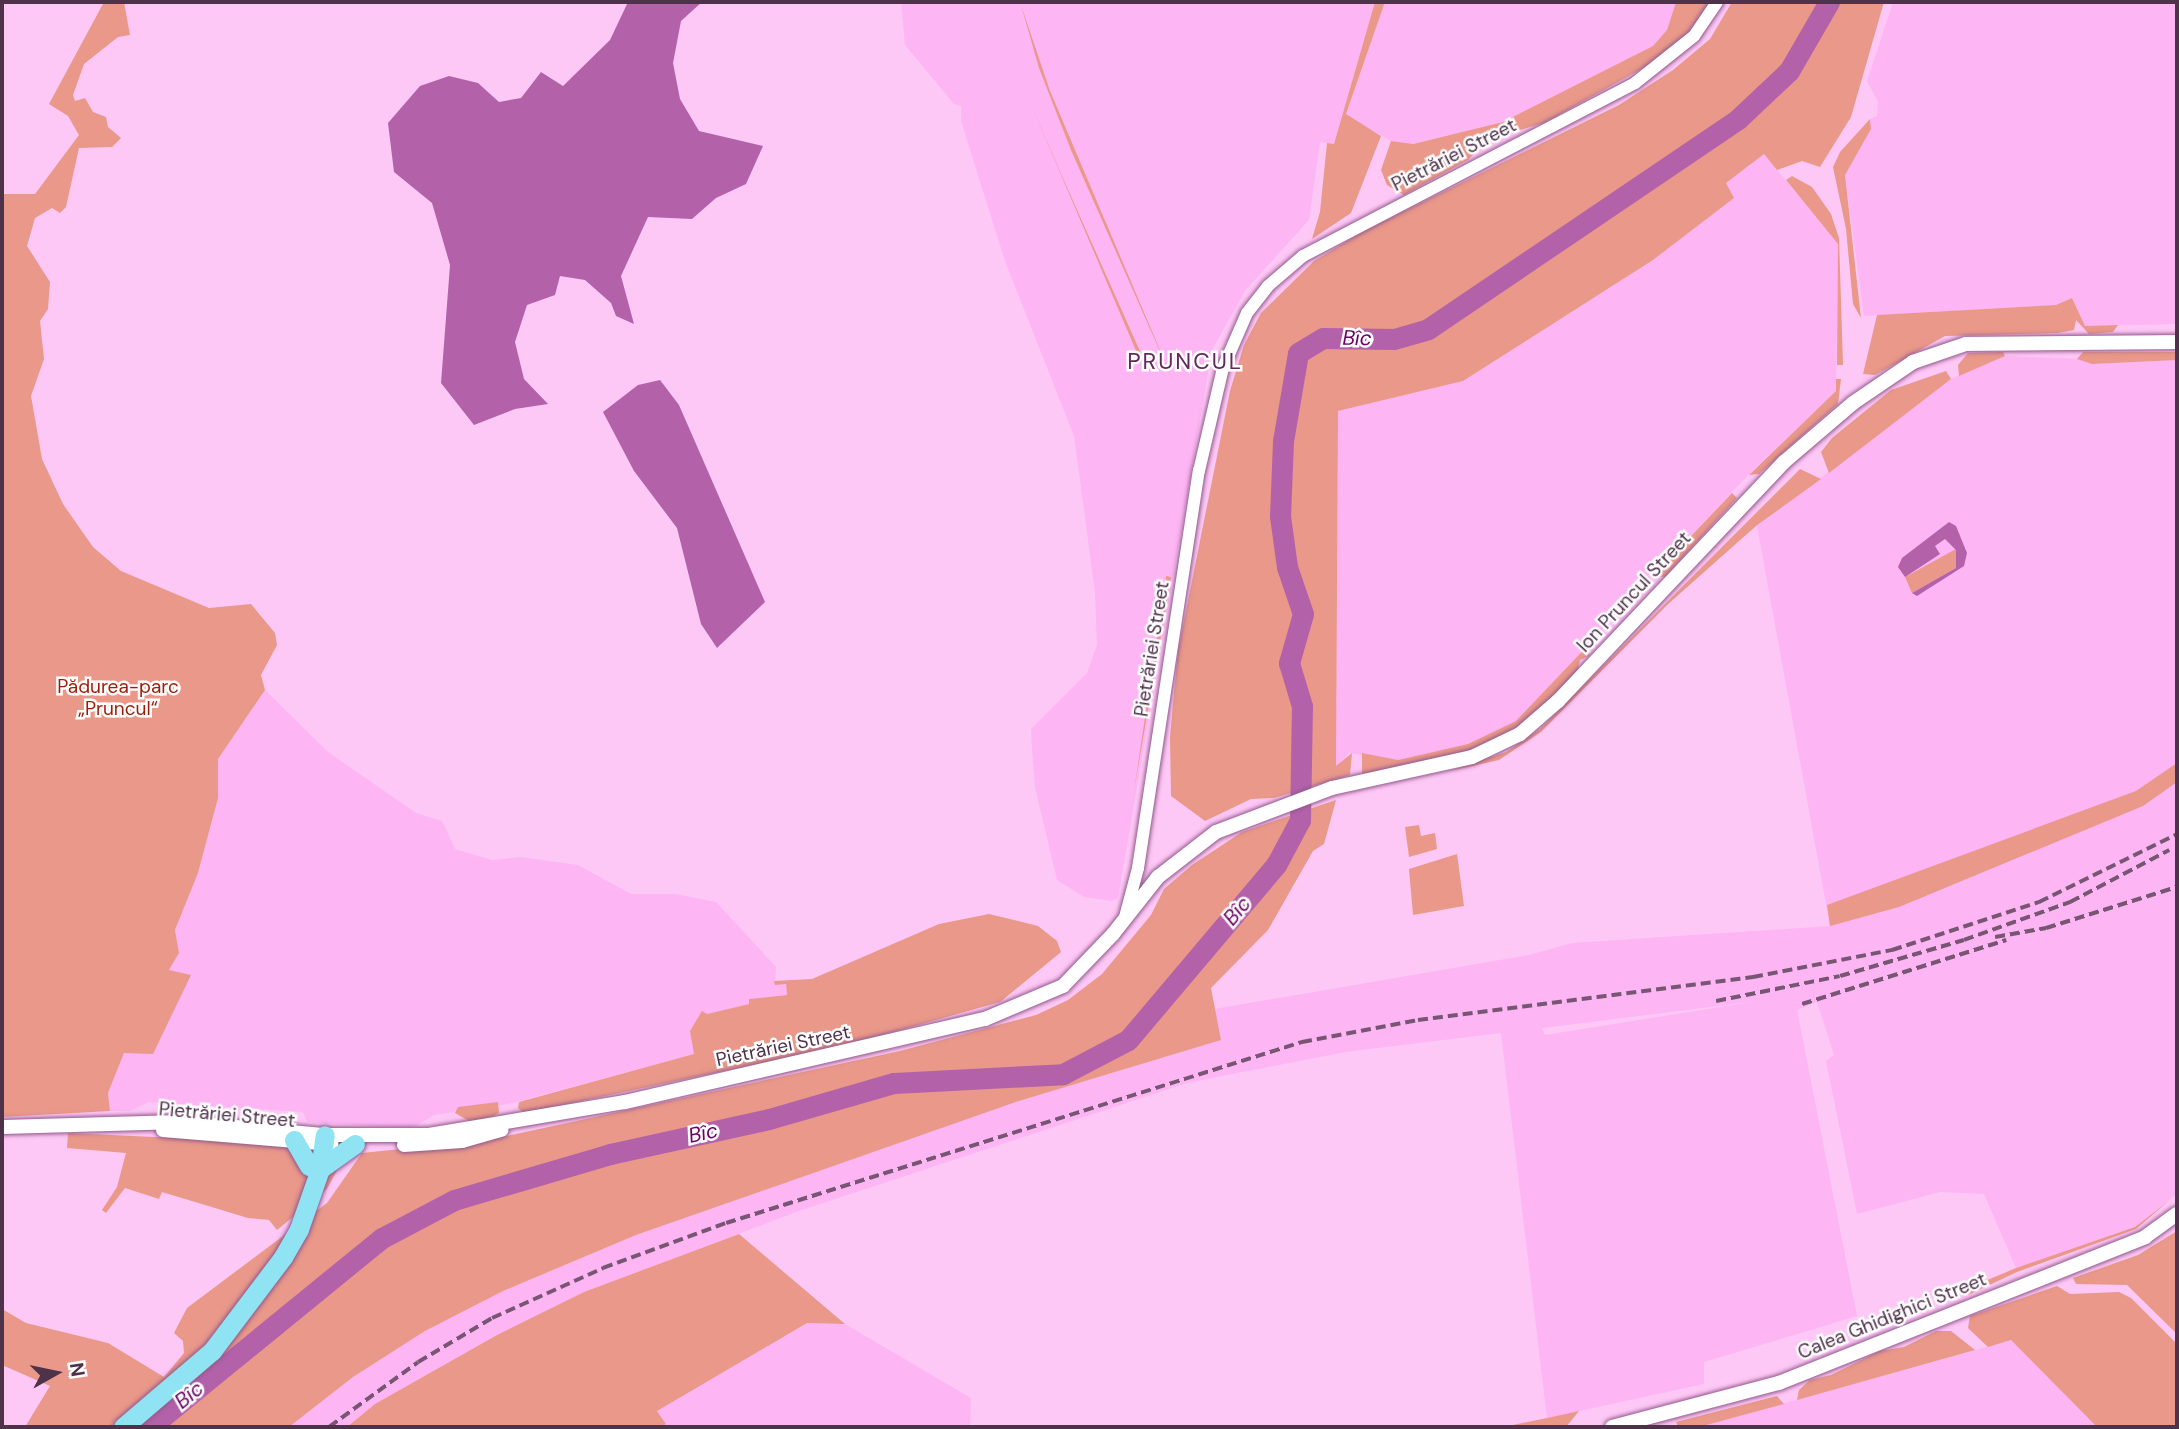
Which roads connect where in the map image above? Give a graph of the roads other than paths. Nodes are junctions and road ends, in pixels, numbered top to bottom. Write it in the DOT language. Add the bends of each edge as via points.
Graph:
graph roads {
  1 [pos="1717,2"];
  2 [pos="2177,342"];
  3 [pos="1125,918"];
  4 [pos="524,1121"];
  5 [pos="134,1124"];
  6 [pos="2,1127"];
  7 [pos="314,1139"];
  8 [pos="355,1144"];
  9 [pos="315,1167"];
  10 [pos="2177,1214"];
  11 [pos="123,1427"];
  12 [pos="1612,1427"];
  1 -- 3 [label="street, Pietrăriei Street" via="1695,36 1635,83 1303,256 1268,286 1247,313 1223,368 1199,471 1138,868"];
  2 -- 3 [label="street, Ion Pruncul Street" via="1966,344 1913,362 1853,403 1784,462 1559,701 1520,734 1472,757 1273,806 1216,832 1158,877"];
  3 -- 4 [label="street, Pietrăriei Street" via="1063,986 985,1019"];
  4 -- 7 [label="street, Pietrăriei Street" via="429,1135"];
  4 -- 8 [label="street, Pietrăriei Street" via="491,1134 427,1146"];
  5 -- 6 [label="street, Pietrăriei Street"];
  5 -- 7 [label="street, Pietrăriei Street"];
  5 -- 7 [label="street, Pietrăriei Street" via="181,1122"];
  7 -- 8 [label="street, Pietrăriei Street"];
  7 -- 9 [label="highway"];
  7 -- 9 [label="highway"];
  8 -- 9 [label="highway"];
  9 -- 11 [label="highway" via="299,1229 212,1351"];
  10 -- 12 [label="street, Calea Ghidighici Street" via="2145,1237 1779,1383"];
}
